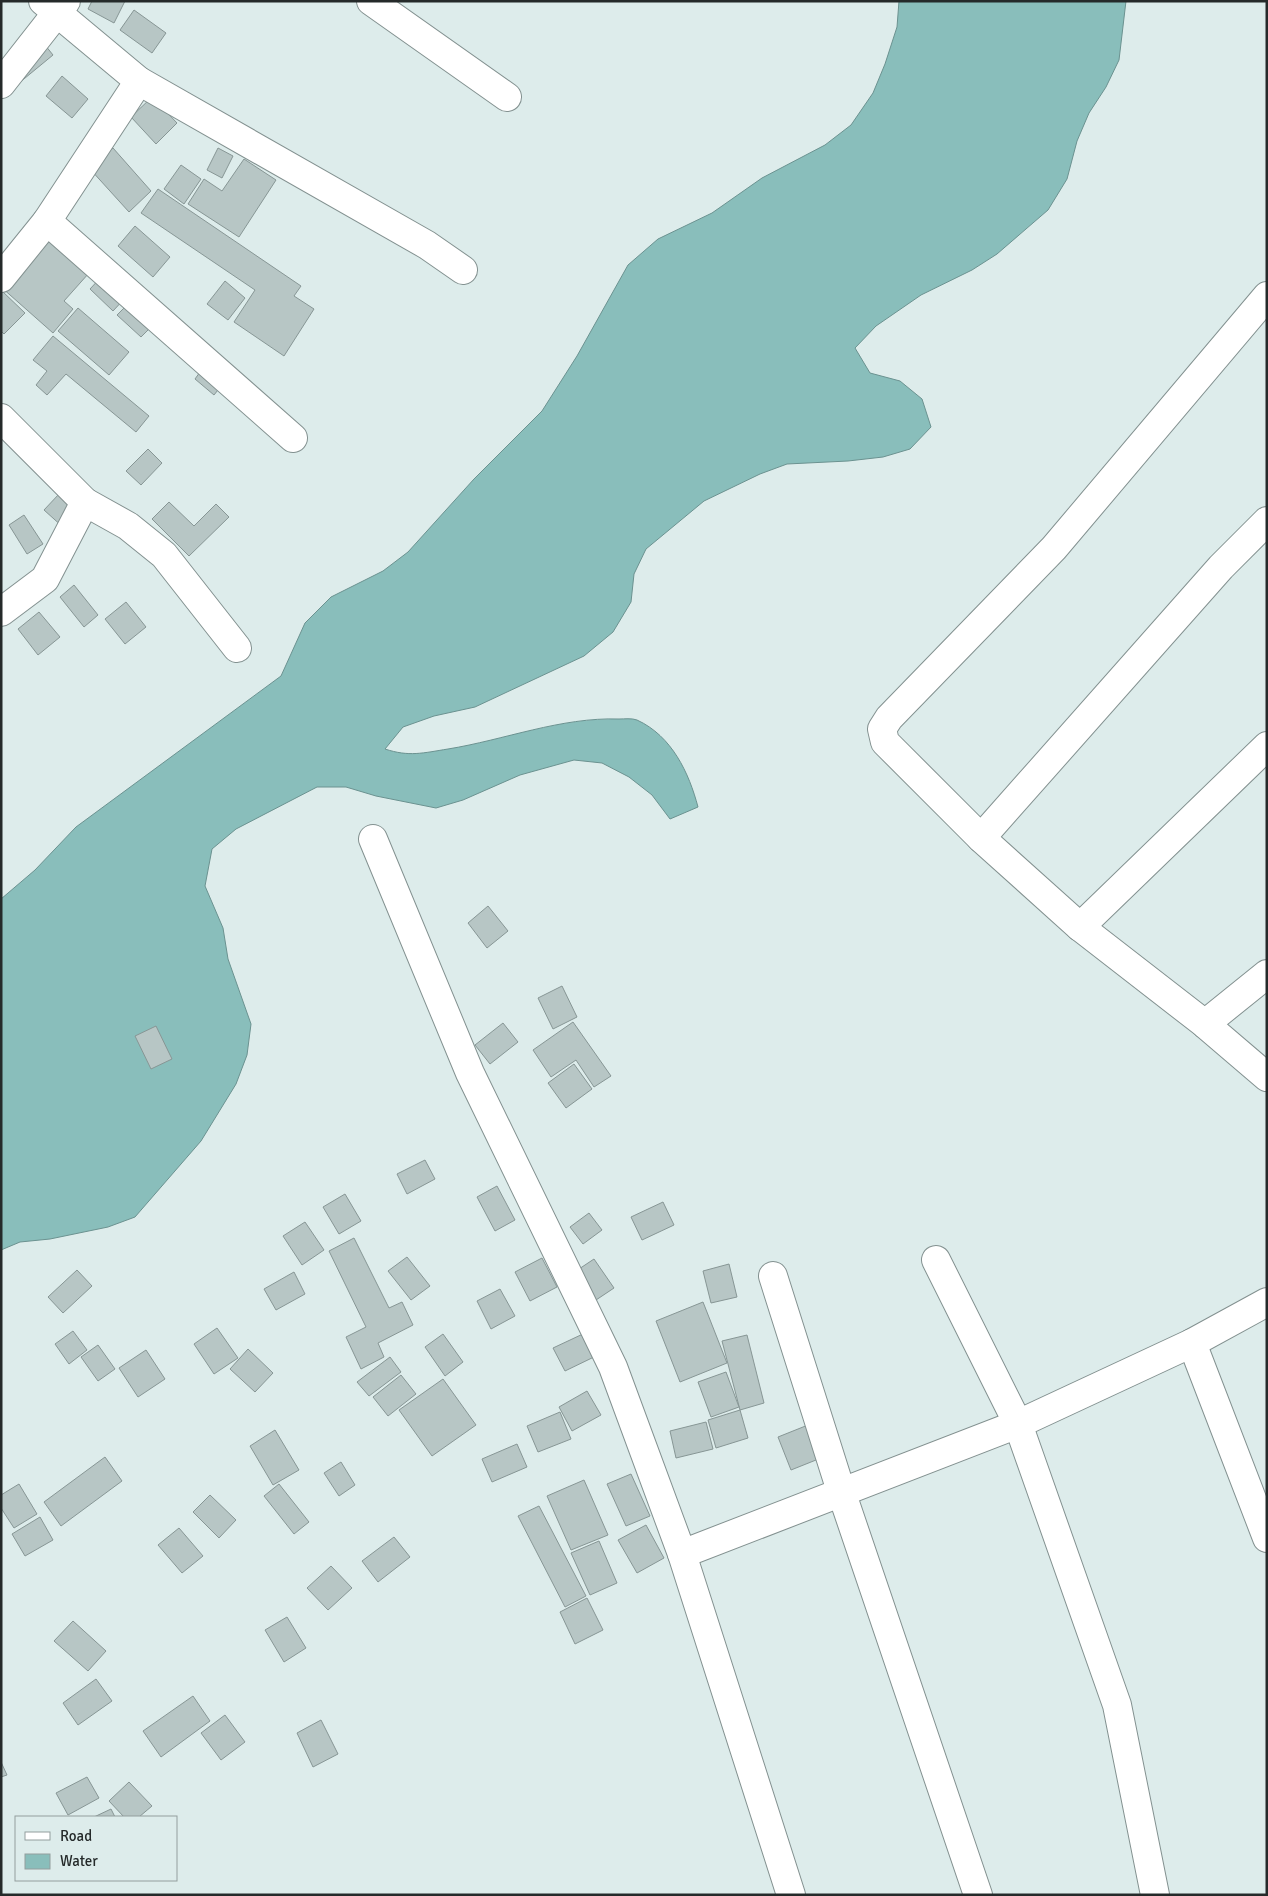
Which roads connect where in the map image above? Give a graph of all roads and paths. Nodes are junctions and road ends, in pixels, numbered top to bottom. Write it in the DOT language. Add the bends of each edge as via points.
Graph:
graph roads {
  1 [pos="370,1"];
  2 [pos="55,5"];
  3 [pos="139,81"];
  4 [pos="1,84"];
  5 [pos="507,97"];
  6 [pos="47,221"];
  7 [pos="463,270"];
  8 [pos="1,278"];
  9 [pos="1266,300"];
  10 [pos="1,418"];
  11 [pos="293,438"];
  12 [pos="86,502"];
  13 [pos="1267,521"];
  14 [pos="1,612"];
  15 [pos="237,648"];
  16 [pos="1267,746"];
  17 [pos="981,838"];
  18 [pos="373,839"];
  19 [pos="1080,927"];
  20 [pos="1267,974"];
  21 [pos="1205,1024"];
  22 [pos="1267,1077"];
  23 [pos="936,1260"];
  24 [pos="773,1276"];
  25 [pos="1267,1302"];
  26 [pos="1192,1343"];
  27 [pos="1018,1424"];
  28 [pos="841,1491"];
  29 [pos="1267,1538"];
  30 [pos="682,1554"];
  31 [pos="791,1895"];
  32 [pos="978,1895"];
  33 [pos="1155,1895"];
  1 -- 5 [label="street"];
  2 -- 3 [label="street"];
  2 -- 4 [label="street"];
  3 -- 6 [label="street"];
  3 -- 7 [label="street" via="427,245"];
  6 -- 8 [label="street"];
  6 -- 11 [label="street"];
  9 -- 17 [label="street" via="1054,548 889,718 882,729 884,742"];
  10 -- 12 [label="street"];
  12 -- 14 [label="street" via="45,579"];
  12 -- 15 [label="street" via="128,526 164,555"];
  13 -- 17 [label="street" via="1221,566"];
  16 -- 19 [label="street"];
  17 -- 19 [label="street"];
  18 -- 30 [label="street" via="470,1073 613,1367"];
  19 -- 21 [label="street"];
  20 -- 21 [label="street"];
  21 -- 22 [label="street"];
  23 -- 27 [label="street"];
  24 -- 28 [label="street"];
  25 -- 26 [label="street"];
  26 -- 27 [label="street"];
  26 -- 29 [label="street"];
  27 -- 28 [label="street"];
  27 -- 33 [label="street" via="1117,1705"];
  28 -- 30 [label="street"];
  28 -- 32 [label="street"];
  30 -- 31 [label="street"];
}
